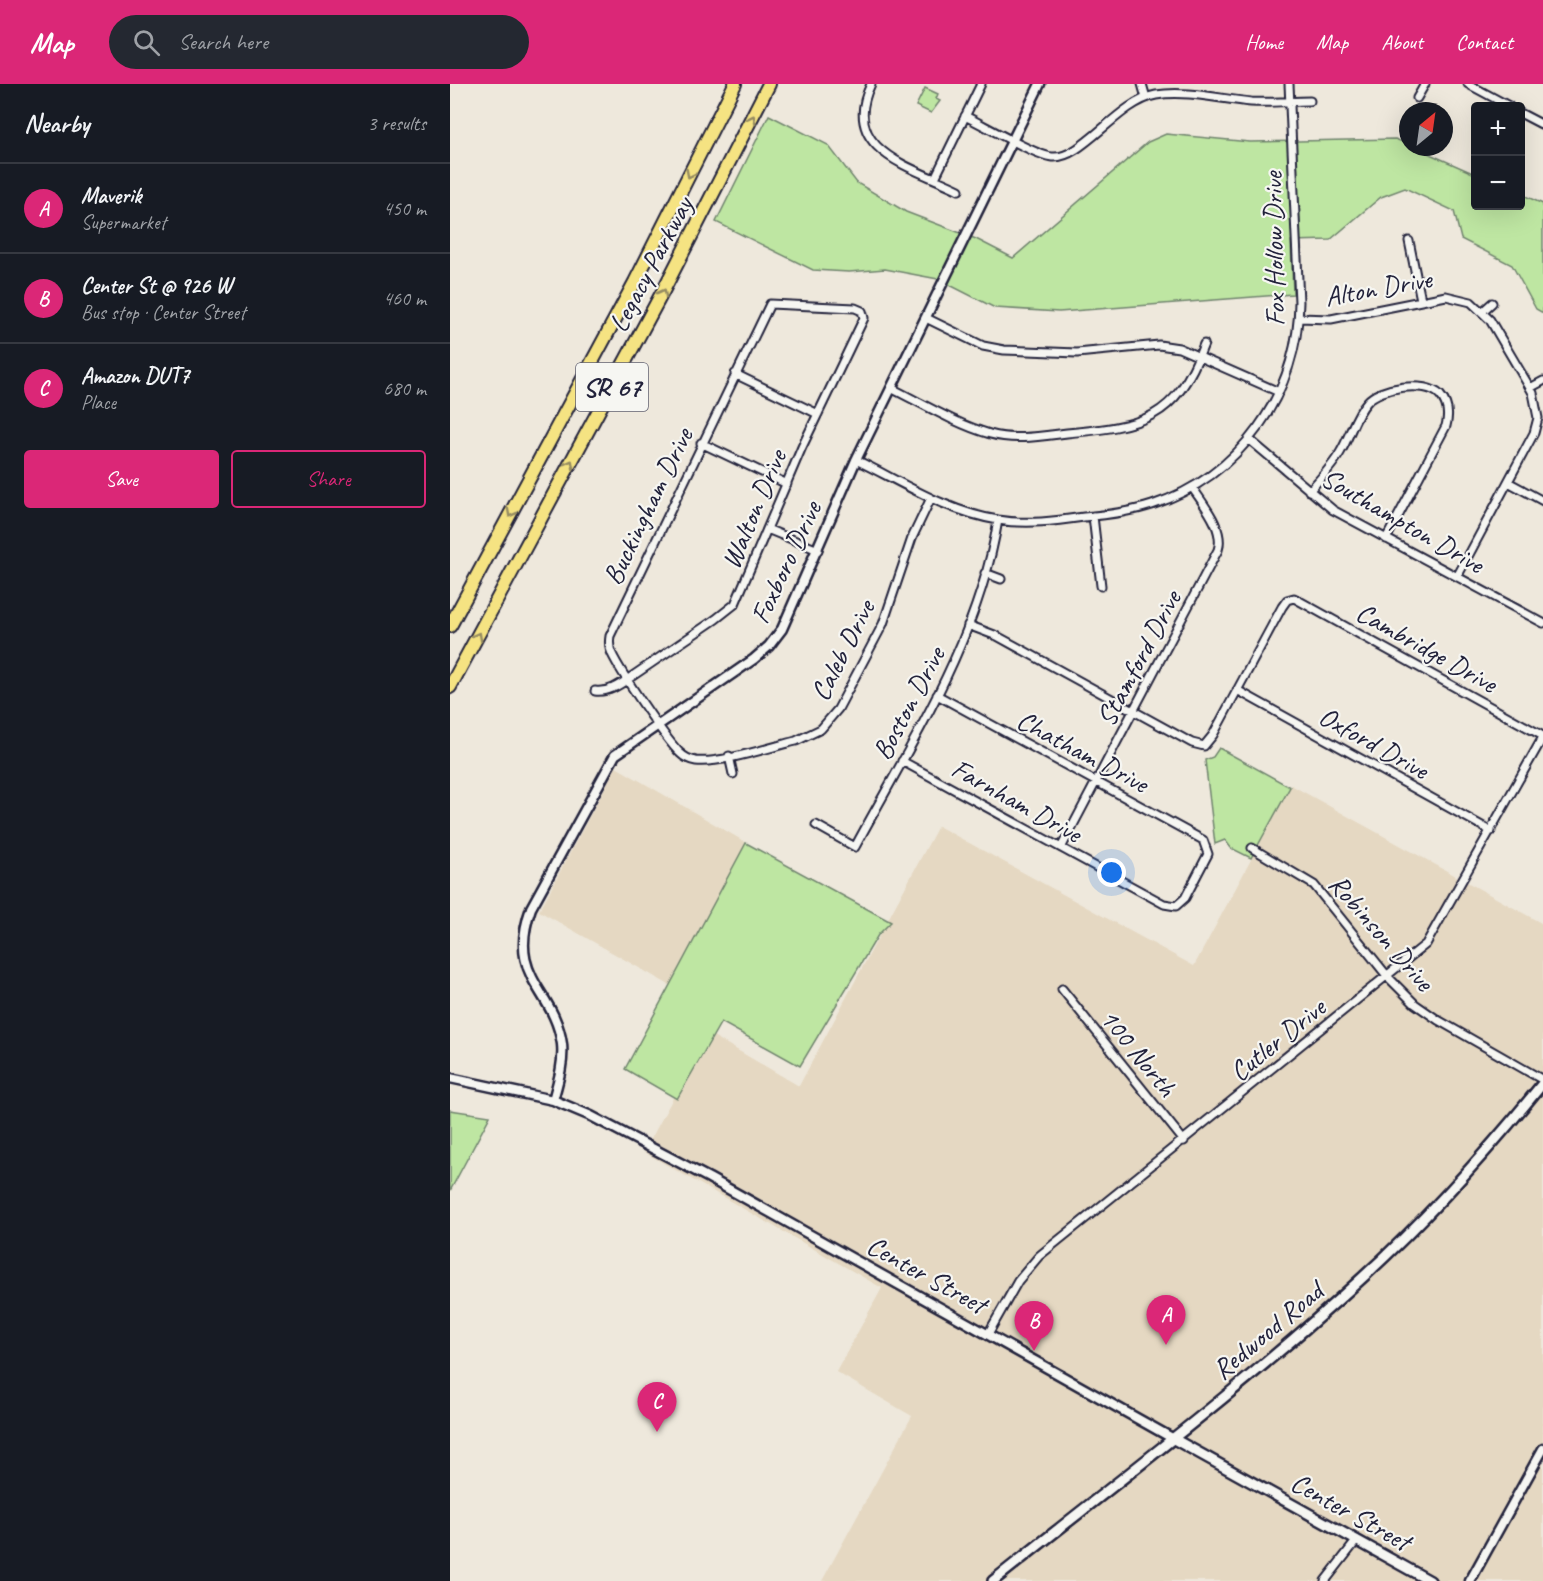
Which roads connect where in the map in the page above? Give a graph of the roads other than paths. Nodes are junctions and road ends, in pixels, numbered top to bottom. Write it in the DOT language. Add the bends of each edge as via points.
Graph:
graph roads {
  1 [pos="735,84"];
  2 [pos="769,84"];
  3 [pos="871,84"];
  4 [pos="981,84"];
  5 [pos="1040,84"];
  6 [pos="1142,84"];
  7 [pos="1289,84"];
  8 [pos="1425,84"];
  9 [pos="1468,84"];
  10 [pos="1146,98"];
  11 [pos="1417,98"];
  12 [pos="1310,101"];
  13 [pos="1290,102"];
  14 [pos="1502,102"];
  15 [pos="965,116"];
  16 [pos="1525,117"];
  17 [pos="1543,125"];
  18 [pos="1013,139"];
  19 [pos="935,178"];
  20 [pos="959,190"];
  21 [pos="1409,241"];
  22 [pos="1421,300"];
  23 [pos="1491,303"];
  24 [pos="1483,311"];
  25 [pos="863,313"];
  26 [pos="926,318"];
  27 [pos="1299,318"];
  28 [pos="1204,344"];
  29 [pos="1200,355"];
  30 [pos="735,374"];
  31 [pos="1543,381"];
  32 [pos="891,388"];
  33 [pos="1530,388"];
  34 [pos="1280,392"];
  35 [pos="818,414"];
  36 [pos="1250,440"];
  37 [pos="701,443"];
  38 [pos="856,460"];
  39 [pos="1508,482"];
  40 [pos="786,484"];
  41 [pos="1192,488"];
  42 [pos="1310,491"];
  43 [pos="931,498"];
  44 [pos="1543,501"];
  45 [pos="1093,516"];
  46 [pos="998,520"];
  47 [pos="767,529"];
  48 [pos="1386,539"];
  49 [pos="818,550"];
  50 [pos="985,573"];
  51 [pos="1457,577"];
  52 [pos="1001,579"];
  53 [pos="1101,586"];
  54 [pos="1543,623"];
  55 [pos="968,625"];
  56 [pos="450,626"];
  57 [pos="628,679"];
  58 [pos="450,687"];
  59 [pos="1237,690"];
  60 [pos="595,691"];
  61 [pos="937,696"];
  62 [pos="1134,711"];
  63 [pos="658,724"];
  64 [pos="1543,736"];
  65 [pos="729,756"];
  66 [pos="902,761"];
  67 [pos="733,774"];
  68 [pos="1096,782"];
  69 [pos="816,825"];
  70 [pos="1491,831"];
  71 [pos="1061,848"];
  72 [pos="1252,848"];
  73 [pos="1176,906"];
  74 [pos="1388,977"];
  75 [pos="1062,989"];
  76 [pos="450,1078"];
  77 [pos="1543,1081"];
  78 [pos="552,1100"];
  79 [pos="1184,1141"];
  80 [pos="988,1334"];
  81 [pos="1172,1438"];
  82 [pos="1543,1449"];
  83 [pos="1540,1461"];
  84 [pos="1357,1540"];
  85 [pos="993,1581"];
  86 [pos="1324,1581"];
  87 [pos="1430,1581"];
  88 [pos="1470,1581"];
  1 -- 56 [label="highway, Legacy Parkway / SR 67, one-way" via="636,282"];
  58 -- 2 [label="highway, Legacy Parkway / SR 67, one-way" via="662,293"];
  3 -- 19 [label="street" via="861,112 869,138 887,155"];
  4 -- 15 [label="street"];
  5 -- 18 [label="street, Foxboro Drive"];
  6 -- 10 [label="street"];
  7 -- 13 [label="street, Fox Hollow Drive"];
  8 -- 11 [label="street"];
  9 -- 14 [label="street"];
  10 -- 13 [label="street" via="1172,94"];
  10 -- 18 [label="street" via="1127,107 1067,155 1046,156"];
  12 -- 13 [label="street"];
  13 -- 27 [label="street, Fox Hollow Drive"];
  15 -- 18 [label="street"];
  15 -- 19 [label="street"];
  16 -- 17 [label="street"];
  18 -- 26 [label="street, Foxboro Drive"];
  19 -- 20 [label="street"];
  21 -- 22 [label="street"];
  22 -- 24 [label="street, Alton Drive" via="1453,296"];
  22 -- 27 [label="street, Alton Drive" via="1331,319"];
  23 -- 24 [label="street"];
  24 -- 33 [label="street"];
  25 -- 30 [label="street, Buckingham Drive" via="855,308 770,304"];
  25 -- 35 [label="street, Walton Drive" via="863,323"];
  26 -- 29 [label="street" via="997,350 1077,353 1165,345"];
  26 -- 32 [label="street, Foxboro Drive"];
  27 -- 34 [label="street, Fox Hollow Drive" via="1293,356"];
  28 -- 29 [label="street"];
  29 -- 32 [label="street" via="1172,401 1150,417 1118,428 1000,436 971,428"];
  29 -- 34 [label="street"];
  30 -- 35 [label="street"];
  30 -- 37 [label="street, Buckingham Drive"];
  31 -- 33 [label="street"];
  32 -- 38 [label="street, Foxboro Drive"];
  33 -- 39 [label="street" via="1537,403 1536,429"];
  34 -- 36 [label="street, Fox Hollow Drive"];
  35 -- 40 [label="street, Walton Drive"];
  36 -- 41 [label="street, Fox Hollow Drive" via="1225,465"];
  36 -- 42 [label="street, Southampton Drive"];
  37 -- 40 [label="street"];
  37 -- 57 [label="street, Buckingham Drive" via="611,630 611,652"];
  38 -- 43 [label="street, Fox Hollow Drive"];
  38 -- 49 [label="street, Foxboro Drive"];
  39 -- 44 [label="street"];
  39 -- 51 [label="street"];
  40 -- 47 [label="street, Walton Drive"];
  41 -- 45 [label="street, Fox Hollow Drive" via="1150,506"];
  41 -- 62 [label="street, Stamford Drive" via="1216,527 1220,545"];
  42 -- 48 [label="street, Southampton Drive" via="1333,510"];
  42 -- 48 [label="street" via="1339,455 1370,398 1414,387 1433,389 1447,408 1446,426"];
  43 -- 46 [label="street, Fox Hollow Drive"];
  43 -- 65 [label="street, Caleb Drive" via="912,538 883,624 831,720 803,739"];
  45 -- 46 [label="street, Fox Hollow Drive" via="1038,522"];
  45 -- 53 [label="street"];
  46 -- 50 [label="street, Boston Drive"];
  47 -- 49 [label="street"];
  47 -- 57 [label="street, Walton Drive" via="740,595 731,607"];
  48 -- 51 [label="street, Southampton Drive"];
  49 -- 63 [label="street, Foxboro Drive" via="774,641 754,659"];
  50 -- 52 [label="street"];
  50 -- 55 [label="street, Boston Drive"];
  51 -- 54 [label="street, Southampton Drive"];
  55 -- 61 [label="street, Boston Drive" via="957,658"];
  55 -- 62 [label="street" via="997,636"];
  57 -- 60 [label="street, Walton Drive" via="611,689"];
  57 -- 63 [label="street, Buckingham Drive"];
  59 -- 62 [label="street" via="1204,746"];
  59 -- 64 [label="street, Cambridge Drive" via="1282,607 1291,598"];
  59 -- 70 [label="street, Oxford Drive"];
  61 -- 66 [label="street, Boston Drive"];
  61 -- 68 [label="street, Chatham Drive"];
  62 -- 68 [label="street, Stamford Drive"];
  63 -- 65 [label="street, Caleb Drive" via="687,758 702,761"];
  63 -- 78 [label="street, Foxboro Drive" via="622,748 609,762 528,918 526,966 554,1019 562,1045"];
  64 -- 70 [label="street, Cutler Drive"];
  65 -- 67 [label="street"];
  66 -- 69 [label="street, Boston Drive" via="855,847"];
  66 -- 71 [label="street, Farnham Drive"];
  68 -- 71 [label="street, Stamford Drive"];
  68 -- 73 [label="street, Chatham Drive" via="1200,838 1207,846 1208,854 1201,868 1185,898"];
  70 -- 74 [label="street, Cutler Drive" via="1431,938"];
  71 -- 73 [label="street, Farnham Drive" via="1164,904"];
  72 -- 74 [label="street, Robinson Drive" via="1314,885"];
  74 -- 77 [label="street, Robinson Drive" via="1438,1020"];
  74 -- 79 [label="street, Cutler Drive"];
  75 -- 79 [label="street, 100 North"];
  76 -- 78 [label="street, Center Street"];
  77 -- 81 [label="main road, Redwood Road" via="1475,1164 1385,1257 1298,1335"];
  78 -- 80 [label="street, Center Street" via="591,1116 697,1172"];
  79 -- 80 [label="street, Cutler Drive" via="1033,1262"];
  80 -- 81 [label="street, Center Street"];
  81 -- 84 [label="main road, Center Street"];
  81 -- 85 [label="main road, Redwood Road"];
  82 -- 83 [label="street"];
  83 -- 88 [label="street"];
  84 -- 86 [label="street"];
  84 -- 87 [label="main road, Center Street"];
}
